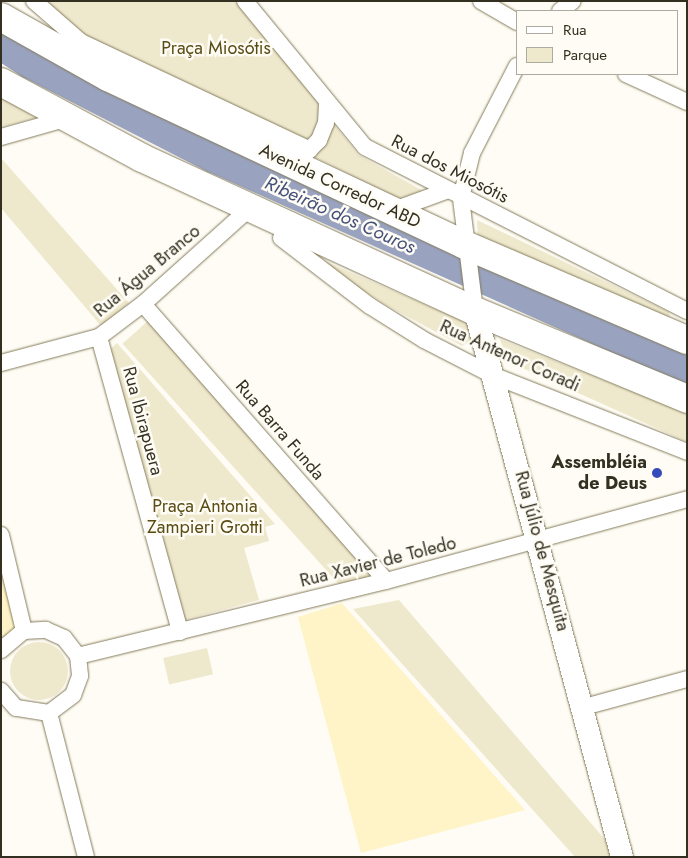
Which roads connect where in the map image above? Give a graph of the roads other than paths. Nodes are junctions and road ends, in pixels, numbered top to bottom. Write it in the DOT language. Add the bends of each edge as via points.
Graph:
graph roads {
  1 [pos="34,1"];
  2 [pos="245,1"];
  3 [pos="481,1"];
  4 [pos="573,1"];
  5 [pos="561,10"];
  6 [pos="1,17"];
  7 [pos="516,21"];
  8 [pos="516,68"];
  9 [pos="628,75"];
  10 [pos="1,82"];
  11 [pos="687,102"];
  12 [pos="327,104"];
  13 [pos="65,119"];
  14 [pos="264,129"];
  15 [pos="1,138"];
  16 [pos="298,159"];
  17 [pos="453,194"];
  18 [pos="251,207"];
  19 [pos="391,211"];
  20 [pos="281,238"];
  21 [pos="466,253"];
  22 [pos="143,304"];
  23 [pos="474,304"];
  24 [pos="687,311"];
  25 [pos="99,338"];
  26 [pos="687,340"];
  27 [pos="1,363"];
  28 [pos="492,375"];
  29 [pos="687,399"];
  30 [pos="687,452"];
  31 [pos="687,499"];
  32 [pos="1,535"];
  33 [pos="540,540"];
  34 [pos="386,581"];
  35 [pos="24,631"];
  36 [pos="180,632"];
  37 [pos="1,650"];
  38 [pos="78,656"];
  39 [pos="687,680"];
  40 [pos="1,691"];
  41 [pos="584,707"];
  42 [pos="49,713"];
  43 [pos="86,857"];
  44 [pos="622,857"];
  1 -- 14 [label="street" via="56,25 82,42"];
  2 -- 12 [label="street, Rua dos Miosótis"];
  3 -- 7 [label="street"];
  4 -- 5 [label="street"];
  6 -- 16 [label="highway, Avenida Corredor ABD" via="108,77"];
  8 -- 17 [label="street, Rua Júlio de Mesquita"];
  9 -- 11 [label="street"];
  10 -- 13 [label="highway"];
  12 -- 16 [label="street" via="326,123"];
  12 -- 17 [label="street, Rua dos Miosótis" via="365,147"];
  13 -- 15 [label="street"];
  13 -- 18 [label="highway"];
  14 -- 16 [label="street"];
  14 -- 16 [label="street"];
  16 -- 19 [label="highway, Avenida Corredor ABD"];
  17 -- 19 [label="street"];
  17 -- 21 [label="street, Rua Júlio de Mesquita"];
  17 -- 24 [label="street, Rua dos Miosótis"];
  18 -- 22 [label="street, Rua Água Branco"];
  18 -- 23 [label="highway"];
  19 -- 21 [label="highway, Avenida Corredor ABD"];
  20 -- 28 [label="street, Rua Antenor Coradi" via="370,306"];
  21 -- 23 [label="street, Rua Júlio de Mesquita"];
  21 -- 26 [label="highway, Avenida Corredor ABD"];
  22 -- 25 [label="street, Rua Água Branco"];
  22 -- 34 [label="street, Rua Barra Funda"];
  23 -- 28 [label="street, Rua Júlio de Mesquita"];
  23 -- 29 [label="highway"];
  25 -- 27 [label="street, Rua Água Branco"];
  25 -- 36 [label="street, Rua Ibirapuera"];
  28 -- 30 [label="street, Rua Antenor Coradi"];
  28 -- 33 [label="street, Rua Júlio de Mesquita"];
  31 -- 33 [label="street, Rua Xavier de Toledo"];
  32 -- 35 [label="street"];
  33 -- 34 [label="street, Rua Xavier de Toledo"];
  33 -- 41 [label="street, Rua Júlio de Mesquita"];
  34 -- 36 [label="street, Rua Xavier de Toledo"];
  35 -- 37 [label="street"];
  35 -- 38 [label="street" via="46,630 64,638"];
  36 -- 38 [label="street, Rua Xavier de Toledo"];
  38 -- 42 [label="street" via="80,676 76,692 63,706"];
  39 -- 41 [label="street"];
  40 -- 42 [label="street" via="16,708"];
  41 -- 44 [label="street, Rua Júlio de Mesquita"];
  42 -- 43 [label="street"];
}
